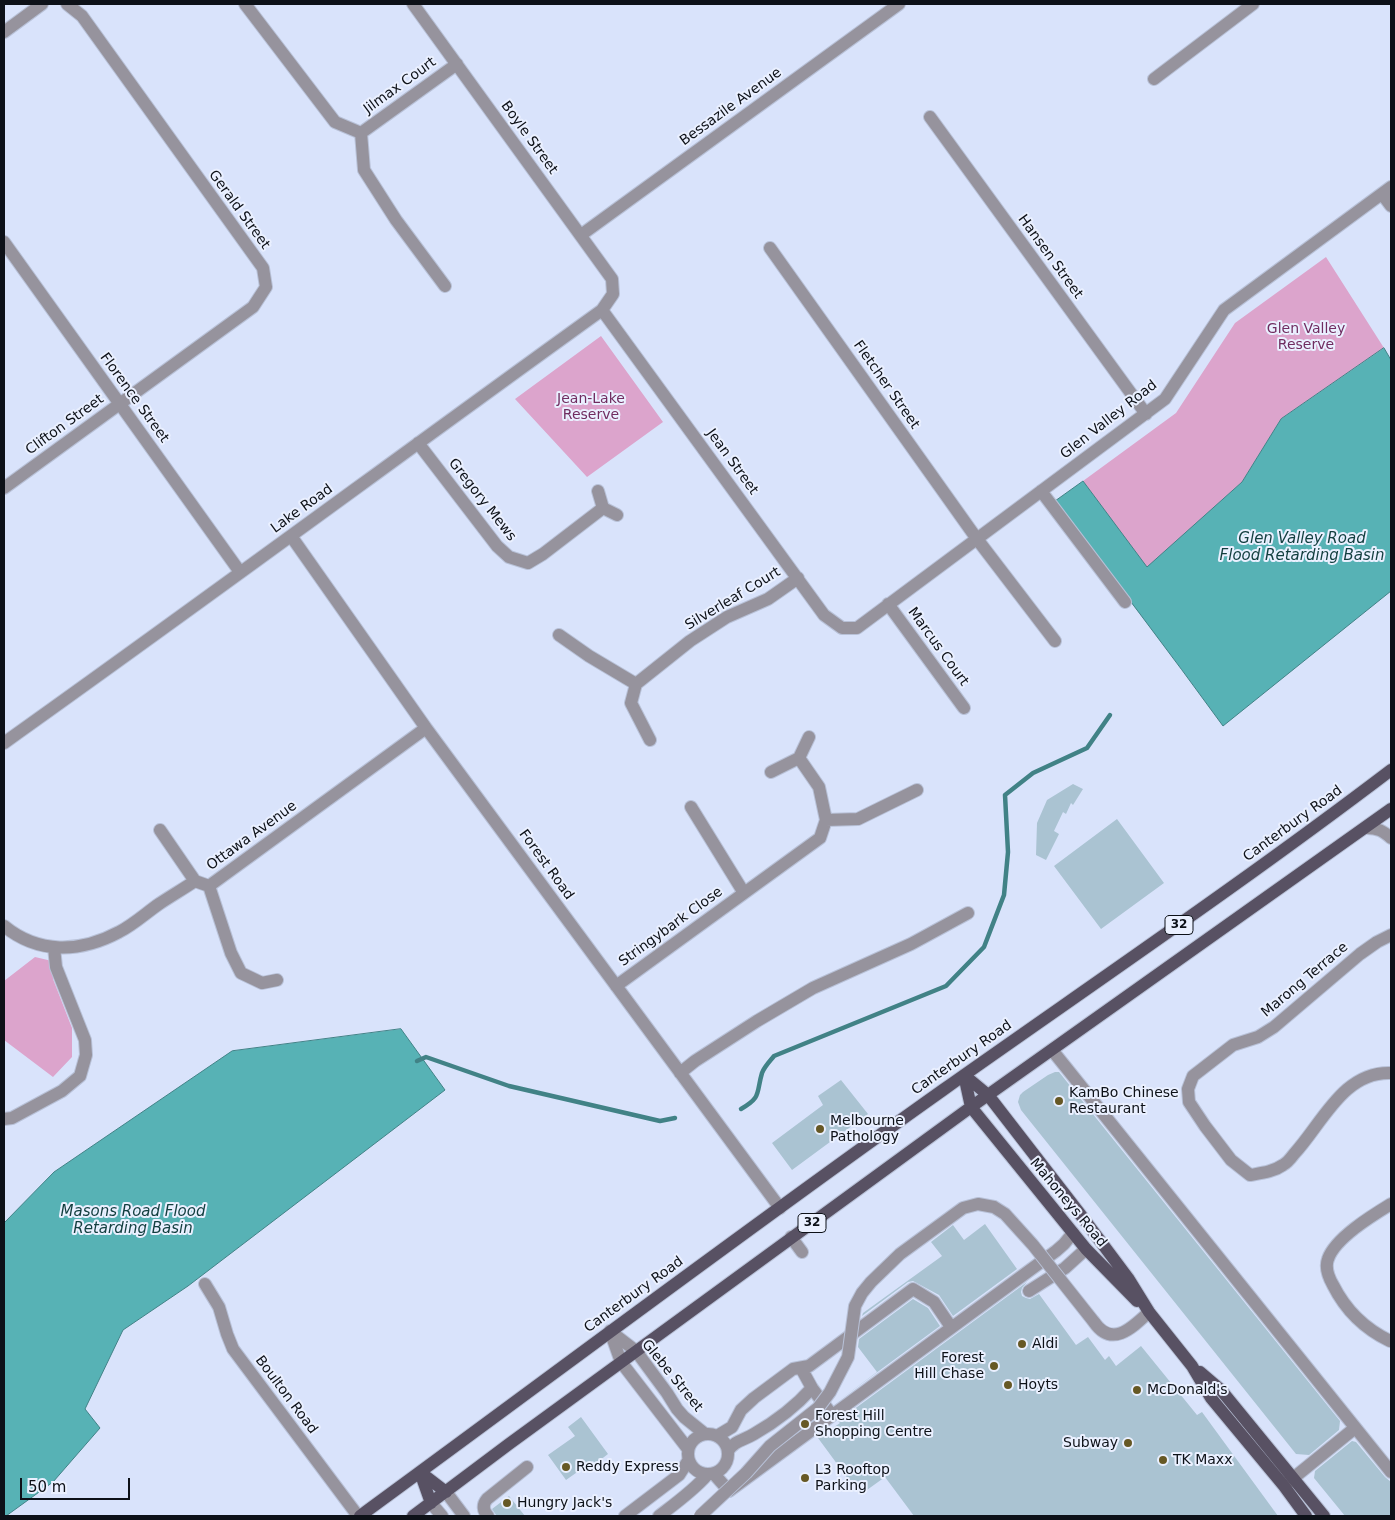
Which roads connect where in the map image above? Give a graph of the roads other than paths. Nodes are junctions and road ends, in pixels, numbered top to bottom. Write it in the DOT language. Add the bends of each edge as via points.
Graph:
graph roads {
  1 [pos="42,4"];
  2 [pos="66,4"];
  3 [pos="245,4"];
  4 [pos="413,4"];
  5 [pos="899,4"];
  6 [pos="1253,4"];
  7 [pos="4,32"];
  8 [pos="456,64"];
  9 [pos="1154,79"];
  10 [pos="930,117"];
  11 [pos="360,133"];
  12 [pos="1387,191"];
  13 [pos="1391,206"];
  14 [pos="581,235"];
  15 [pos="4,242"];
  16 [pos="770,248"];
  17 [pos="445,286"];
  18 [pos="613,294"];
  19 [pos="602,310"];
  20 [pos="120,403"];
  21 [pos="1146,414"];
  22 [pos="418,442"];
  23 [pos="4,488"];
  24 [pos="598,491"];
  25 [pos="1041,491"];
  26 [pos="604,508"];
  27 [pos="617,515"];
  28 [pos="291,536"];
  29 [pos="977,539"];
  30 [pos="240,572"];
  31 [pos="798,578"];
  32 [pos="1125,602"];
  33 [pos="888,604"];
  34 [pos="842,628"];
  35 [pos="559,635"];
  36 [pos="1054,641"];
  37 [pos="636,684"];
  38 [pos="964,708"];
  39 [pos="426,728"];
  40 [pos="809,737"];
  41 [pos="650,740"];
  42 [pos="4,743"];
  43 [pos="800,758"];
  44 [pos="1391,770"];
  45 [pos="771,772"];
  46 [pos="917,790"];
  47 [pos="691,807"];
  48 [pos="1391,809"];
  49 [pos="826,820"];
  50 [pos="1367,828"];
  51 [pos="160,830"];
  52 [pos="1391,838"];
  53 [pos="195,881"];
  54 [pos="209,886"];
  55 [pos="744,893"];
  56 [pos="968,913"];
  57 [pos="4,926"];
  58 [pos="1391,935"];
  59 [pos="54,947"];
  60 [pos="277,980"];
  61 [pos="616,986"];
  62 [pos="1052,1050"];
  63 [pos="680,1073"];
  64 [pos="1391,1073"];
  65 [pos="964,1076"];
  66 [pos="988,1095"];
  67 [pos="971,1107"];
  68 [pos="4,1119"];
  69 [pos="1391,1204"];
  70 [pos="780,1208"];
  71 [pos="1080,1214"];
  72 [pos="1093,1230"];
  73 [pos="1073,1233"];
  74 [pos="791,1238"];
  75 [pos="1086,1249"];
  76 [pos="802,1252"];
  77 [pos="205,1284"];
  78 [pos="1030,1291"];
  79 [pos="1149,1312"];
  80 [pos="951,1327"];
  81 [pos="610,1331"];
  82 [pos="1391,1343"];
  83 [pos="636,1351"];
  84 [pos="621,1362"];
  85 [pos="801,1368"];
  86 [pos="812,1388"];
  87 [pos="832,1415"];
  88 [pos="1355,1428"];
  89 [pos="711,1435"];
  90 [pos="688,1455"];
  91 [pos="727,1456"];
  92 [pos="527,1467"];
  93 [pos="420,1472"];
  94 [pos="1391,1472"];
  95 [pos="710,1474"];
  96 [pos="1288,1482"];
  97 [pos="734,1487"];
  98 [pos="446,1492"];
  99 [pos="432,1503"];
  100 [pos="359,1516"];
  101 [pos="413,1516"];
  102 [pos="442,1516"];
  103 [pos="464,1516"];
  104 [pos="488,1516"];
  105 [pos="625,1516"];
  106 [pos="660,1516"];
  107 [pos="700,1516"];
  108 [pos="1306,1516"];
  109 [pos="1324,1516"];
  1 -- 7 [label="street"];
  2 -- 20 [label="street, Gerald Street" via="82,16 263,268 266,287 252,307"];
  3 -- 11 [label="street" via="335,122"];
  4 -- 8 [label="street, Boyle Street"];
  5 -- 14 [label="street, Bessazile Avenue"];
  6 -- 9 [label="street"];
  8 -- 11 [label="street, Jilmax Court"];
  8 -- 14 [label="street, Boyle Street"];
  10 -- 21 [label="street, Hansen Street"];
  11 -- 17 [label="street" via="364,170"];
  12 -- 13 [label="street"];
  12 -- 21 [label="street, Glen Valley Road" via="1224,310 1165,399"];
  14 -- 18 [label="street, Boyle Street" via="612,279"];
  15 -- 20 [label="street, Florence Street"];
  16 -- 29 [label="street, Fletcher Street"];
  18 -- 19 [label="street, Lake Road"];
  19 -- 22 [label="street, Lake Road"];
  19 -- 31 [label="street, Jean Street"];
  20 -- 23 [label="street, Clifton Street"];
  20 -- 30 [label="street, Florence Street"];
  21 -- 25 [label="street, Glen Valley Road"];
  22 -- 26 [label="street, Gregory Mews" via="497,546 510,557 528,563"];
  22 -- 28 [label="street, Lake Road"];
  24 -- 26 [label="street"];
  25 -- 29 [label="street, Glen Valley Road"];
  25 -- 32 [label="street"];
  26 -- 27 [label="street"];
  28 -- 30 [label="street, Lake Road"];
  28 -- 39 [label="street, Forest Road"];
  29 -- 33 [label="street, Glen Valley Road"];
  29 -- 36 [label="street, Fletcher Street"];
  30 -- 42 [label="street, Lake Road"];
  31 -- 34 [label="street, Jean Street" via="824,615"];
  31 -- 37 [label="street, Silverleaf Court" via="768,599 727,617"];
  33 -- 34 [label="street, Glen Valley Road" via="857,628"];
  33 -- 38 [label="street, Marcus Court"];
  35 -- 37 [label="street"];
  37 -- 41 [label="street" via="632,703"];
  39 -- 54 [label="street, Ottawa Avenue"];
  39 -- 61 [label="street, Forest Road"];
  40 -- 43 [label="street"];
  43 -- 45 [label="street"];
  43 -- 49 [label="street" via="819,787"];
  44 -- 65 [label="main road, Canterbury Road / 32"];
  46 -- 49 [label="street" via="858,819"];
  47 -- 55 [label="street, Stringybark Close"];
  48 -- 50 [label="main road, 32"];
  49 -- 55 [label="street, Stringybark Close" via="820,838"];
  50 -- 52 [label="street" via="1376,828"];
  50 -- 62 [label="main road, 32"];
  51 -- 53 [label="street"];
  53 -- 54 [label="street, Ottawa Avenue"];
  53 -- 59 [label="street, Ottawa Avenue" via="119,932 84,946"];
  54 -- 60 [label="street" via="241,973 262,983"];
  55 -- 61 [label="street, Stringybark Close"];
  56 -- 63 [label="street" via="911,944 813,988 756,1021"];
  57 -- 59 [label="street, Ottawa Avenue" via="34,944"];
  58 -- 64 [label="street, Marong Terrace" via="1360,954 1274,1027 1233,1045 1193,1076 1188,1089 1189,1102 1231,1160 1250,1175 1270,1172 1284,1165 1335,1101 1357,1082 1381,1072"];
  59 -- 68 [label="street" via="56,967 85,1040 86,1055 80,1076 12,1118"];
  61 -- 63 [label="street, Forest Road"];
  62 -- 66 [label="main road, 32"];
  62 -- 88 [label="street"];
  63 -- 70 [label="street, Forest Road"];
  65 -- 66 [label="main road, Mahoneys Road"];
  65 -- 67 [label="main road"];
  65 -- 70 [label="main road, Canterbury Road / 32"];
  66 -- 67 [label="main road, 32"];
  66 -- 71 [label="main road, Mahoneys Road"];
  67 -- 73 [label="main road, Mahoneys Road"];
  67 -- 74 [label="main road, 32"];
  69 -- 82 [label="street" via="1337,1244 1327,1260 1328,1276 1339,1298 1357,1319"];
  70 -- 81 [label="main road, Canterbury Road / 32"];
  71 -- 72 [label="main road, Mahoneys Road"];
  71 -- 73 [label="main road"];
  72 -- 75 [label="main road"];
  72 -- 79 [label="main road, Mahoneys Road"];
  73 -- 75 [label="main road, Mahoneys Road"];
  73 -- 80 [label="street" via="1056,1251"];
  74 -- 76 [label="street"];
  74 -- 83 [label="main road, 32"];
  75 -- 78 [label="street" via="1065,1268"];
  75 -- 79 [label="main road, Mahoneys Road"];
  77 -- 100 [label="street, Boulton Road" via="219,1307 233,1350"];
  79 -- 96 [label="main road, Mahoneys Road" via="1192,1366 1221,1390"];
  79 -- 107 [label="street, bridge" via="1134,1326 1117,1334 1105,1333 1005,1214 994,1207 978,1204 962,1208 900,1254 871,1282 855,1306 848,1357 830,1392 818,1408 770,1446 746,1474"];
  80 -- 85 [label="street" via="934,1302 913,1289 809,1366"];
  80 -- 87 [label="street"];
  81 -- 83 [label="street, Glebe Street"];
  81 -- 84 [label="street"];
  81 -- 93 [label="main road, Canterbury Road / 32"];
  83 -- 84 [label="main road, 32"];
  83 -- 89 [label="street, Glebe Street" via="668,1393 676,1410"];
  84 -- 90 [label="street"];
  84 -- 98 [label="main road, 32"];
  85 -- 86 [label="street"];
  85 -- 89 [label="street" via="793,1369 754,1398 732,1427"];
  86 -- 87 [label="street"];
  86 -- 91 [label="street" via="800,1402 754,1434 733,1444"];
  87 -- 97 [label="street"];
  88 -- 94 [label="street"];
  88 -- 96 [label="street"];
  89 -- 90 [label="street" via="694,1439"];
  89 -- 91 [label="street" via="726,1445"];
  90 -- 95 [label="street" via="695,1471"];
  90 -- 105 [label="street" via="679,1475"];
  91 -- 95 [label="street" via="724,1466"];
  91 -- 97 [label="street"];
  92 -- 104 [label="street" via="487,1499 484,1509"];
  93 -- 98 [label="main road"];
  93 -- 99 [label="main road"];
  93 -- 100 [label="main road, Canterbury Road / 32"];
  95 -- 97 [label="street"];
  95 -- 106 [label="street"];
  96 -- 108 [label="main road, Mahoneys Road"];
  96 -- 109 [label="main road, Mahoneys Road"];
  98 -- 99 [label="main road, 32"];
  98 -- 103 [label="street"];
  99 -- 101 [label="main road, 32"];
  99 -- 102 [label="street"];
}
